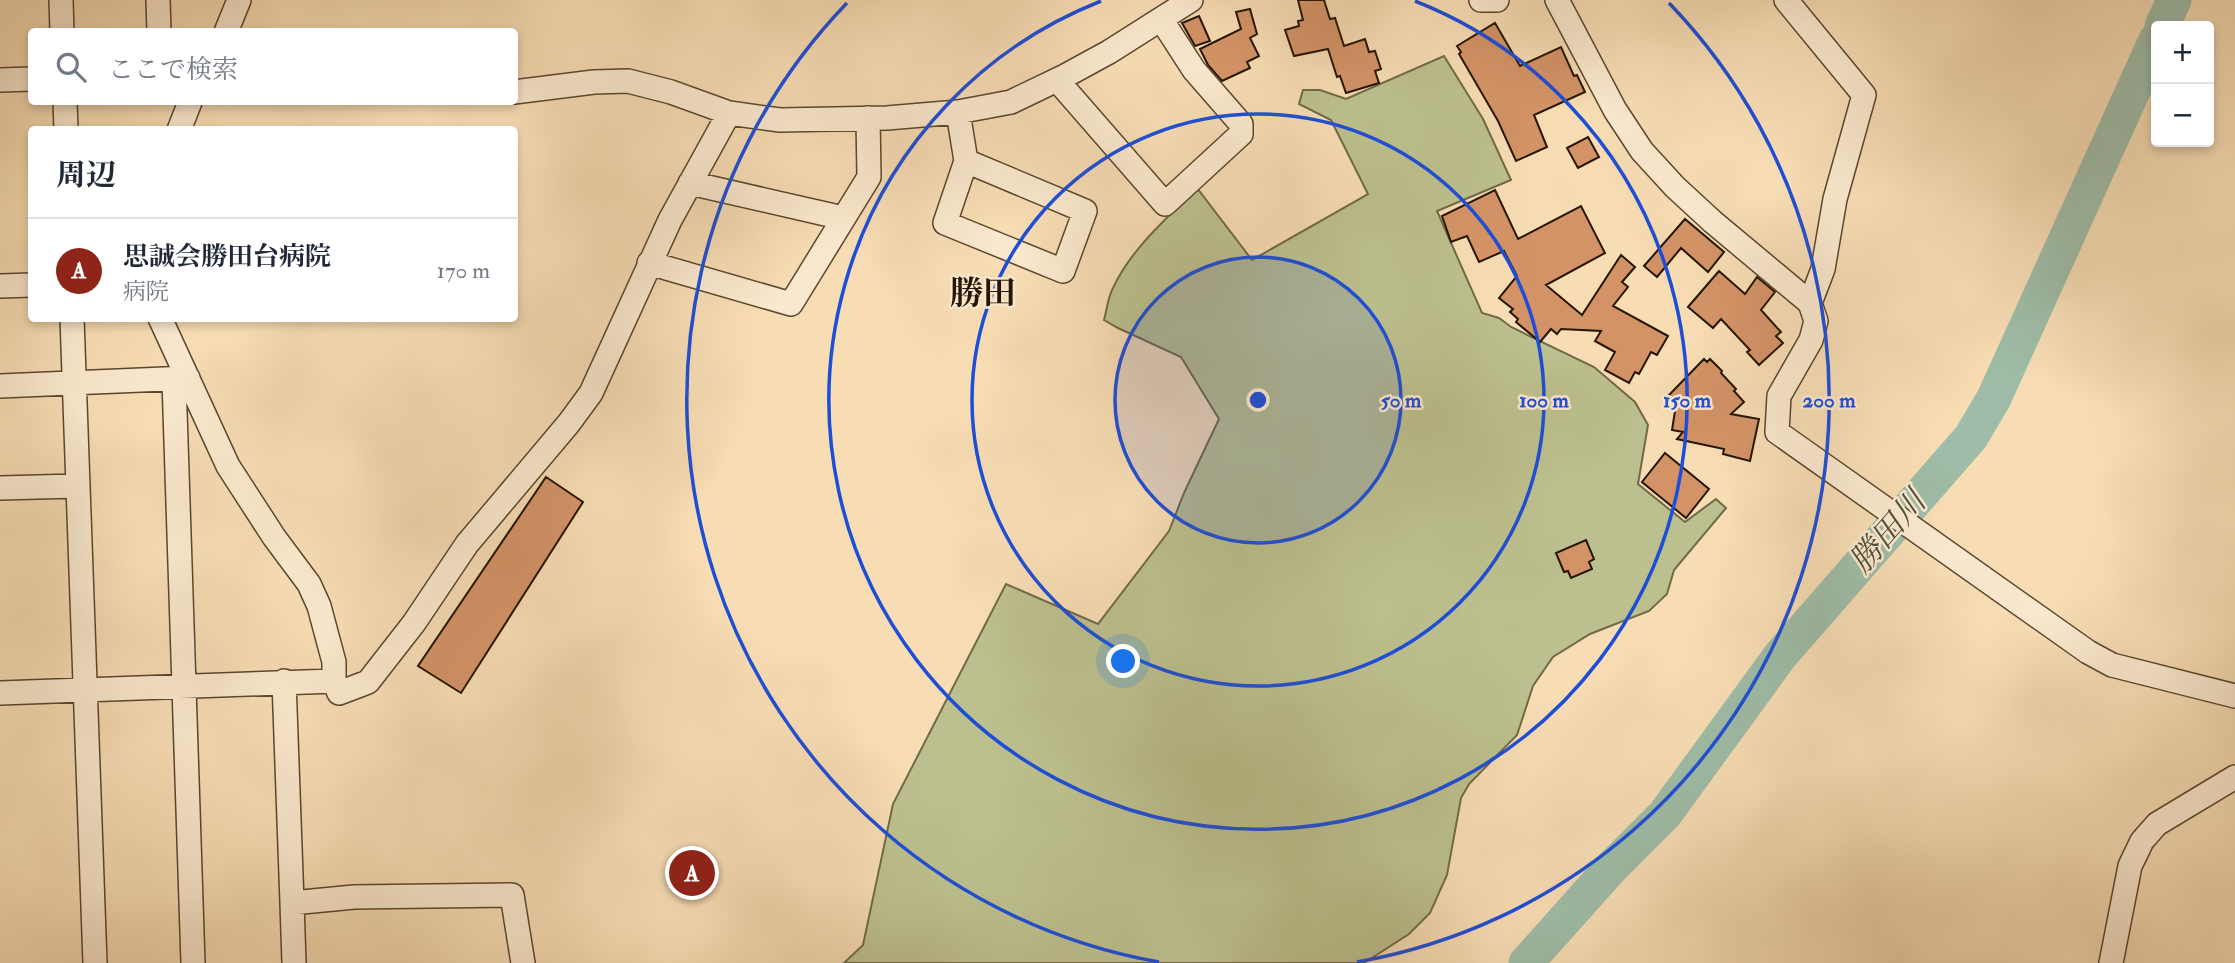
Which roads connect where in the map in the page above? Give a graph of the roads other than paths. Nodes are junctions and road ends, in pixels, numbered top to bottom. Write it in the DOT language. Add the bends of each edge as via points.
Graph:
graph roads {
  1 [pos="61,0"];
  2 [pos="158,0"];
  3 [pos="239,0"];
  4 [pos="1191,0"];
  5 [pos="1481,0"];
  6 [pos="1497,0"];
  7 [pos="1557,0"];
  8 [pos="1786,0"];
  9 [pos="1161,19"];
  10 [pos="62,28"];
  11 [pos="159,28"];
  12 [pos="228,28"];
  13 [pos="28,79"];
  14 [pos="0,80"];
  15 [pos="1057,80"];
  16 [pos="518,92"];
  17 [pos="65,105"];
  18 [pos="189,105"];
  19 [pos="958,112"];
  20 [pos="729,113"];
  21 [pos="868,118"];
  22 [pos="66,126"];
  23 [pos="181,126"];
  24 [pos="966,161"];
  25 [pos="690,183"];
  26 [pos="843,218"];
  27 [pos="649,263"];
  28 [pos="28,285"];
  29 [pos="0,286"];
  30 [pos="1810,303"];
  31 [pos="72,322"];
  32 [pos="161,322"];
  33 [pos="181,379"];
  34 [pos="75,383"];
  35 [pos="0,386"];
  36 [pos="76,486"];
  37 [pos="0,488"];
  38 [pos="284,681"];
  39 [pos="334,681"];
  40 [pos="186,686"];
  41 [pos="85,689"];
  42 [pos="0,693"];
  43 [pos="2235,696"];
  44 [pos="2235,777"];
  45 [pos="292,903"];
  46 [pos="95,963"];
  47 [pos="194,963"];
  48 [pos="294,963"];
  49 [pos="523,963"];
  50 [pos="2111,963"];
  1 -- 10 [label="street"];
  2 -- 11 [label="street"];
  3 -- 12 [label="street"];
  4 -- 9 [label="street"];
  5 -- 6 [label="street"];
  7 -- 30 [label="street" via="1642,151 1713,222"];
  8 -- 30 [label="street" via="1864,95 1835,199 1823,270"];
  9 -- 15 [label="street"];
  9 -- 15 [label="street" via="1194,70 1241,124 1241,134 1165,204"];
  13 -- 14 [label="street"];
  15 -- 19 [label="street" via="1011,102"];
  16 -- 20 [label="street" via="628,81"];
  17 -- 22 [label="street"];
  18 -- 23 [label="street"];
  19 -- 21 [label="street"];
  19 -- 24 [label="street"];
  20 -- 21 [label="street" via="780,120"];
  20 -- 25 [label="street"];
  21 -- 26 [label="street" via="869,177"];
  24 -- 24 [label="street" via="945,223 1063,271 1085,211"];
  25 -- 26 [label="street"];
  25 -- 27 [label="street"];
  26 -- 27 [label="street" via="791,304"];
  27 -- 39 [label="street" via="591,393 569,423 467,544 368,682 339,694"];
  28 -- 29 [label="street"];
  30 -- 43 [label="street" via="1816,321 1811,340 1779,396 1777,432 2088,652 2112,665"];
  31 -- 34 [label="street"];
  32 -- 33 [label="street"];
  33 -- 34 [label="street"];
  33 -- 39 [label="street" via="228,466 309,584 334,662"];
  33 -- 40 [label="street"];
  34 -- 35 [label="street"];
  34 -- 36 [label="street"];
  36 -- 37 [label="street"];
  36 -- 41 [label="street"];
  38 -- 39 [label="street"];
  38 -- 40 [label="street"];
  38 -- 45 [label="street"];
  40 -- 41 [label="street"];
  40 -- 47 [label="street"];
  41 -- 42 [label="street"];
  41 -- 46 [label="street"];
  44 -- 50 [label="street" via="2157,824 2142,841 2130,866"];
  45 -- 48 [label="street"];
  45 -- 49 [label="street" via="354,897 512,895"];
}
